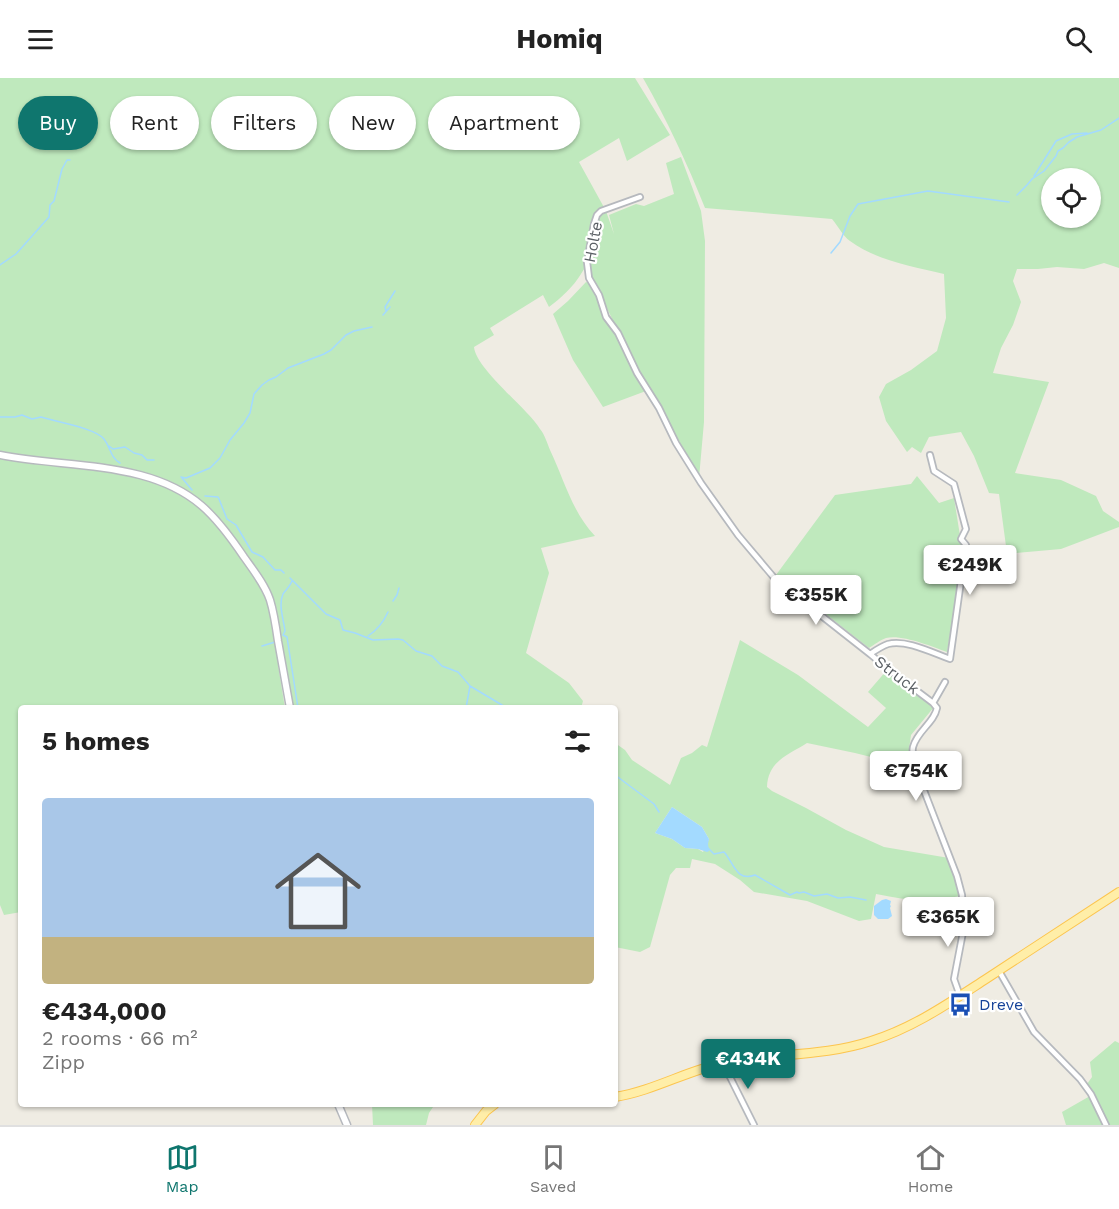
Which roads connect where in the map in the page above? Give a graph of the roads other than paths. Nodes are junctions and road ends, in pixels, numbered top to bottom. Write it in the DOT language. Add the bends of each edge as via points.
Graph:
graph roads {
  1 [pos="640,198"];
  2 [pos="589,278"];
  3 [pos="0,455"];
  4 [pos="930,455"];
  5 [pos="870,654"];
  6 [pos="945,682"];
  7 [pos="933,703"];
  8 [pos="289,705"];
  9 [pos="1119,892"];
  10 [pos="999,970"];
  11 [pos="960,996"];
  12 [pos="723,1063"];
  13 [pos="618,1096"];
  14 [pos="339,1107"];
  15 [pos="491,1107"];
  16 [pos="348,1125"];
  17 [pos="475,1125"];
  18 [pos="754,1125"];
  19 [pos="1106,1125"];
  1 -- 2 [label="street, Holte" via="597,215 587,262"];
  2 -- 5 [label="street, Struck" via="606,317 676,443 738,535 776,580"];
  3 -- 8 [label="street" via="138,474 180,491 204,506 266,591"];
  4 -- 5 [label="street" via="934,471 954,484 966,529 950,658 895,643"];
  5 -- 7 [label="street, Struck"];
  6 -- 7 [label="street"];
  7 -- 11 [label="street" via="936,715 916,740 913,762 962,895 963,932 954,979"];
  9 -- 10 [label="main road"];
  10 -- 11 [label="main road"];
  10 -- 19 [label="street" via="1034,1032 1080,1079"];
  11 -- 12 [label="main road" via="915,1023 870,1042"];
  12 -- 13 [label="main road"];
  12 -- 18 [label="street"];
  14 -- 16 [label="street"];
  15 -- 17 [label="main road"];
}
